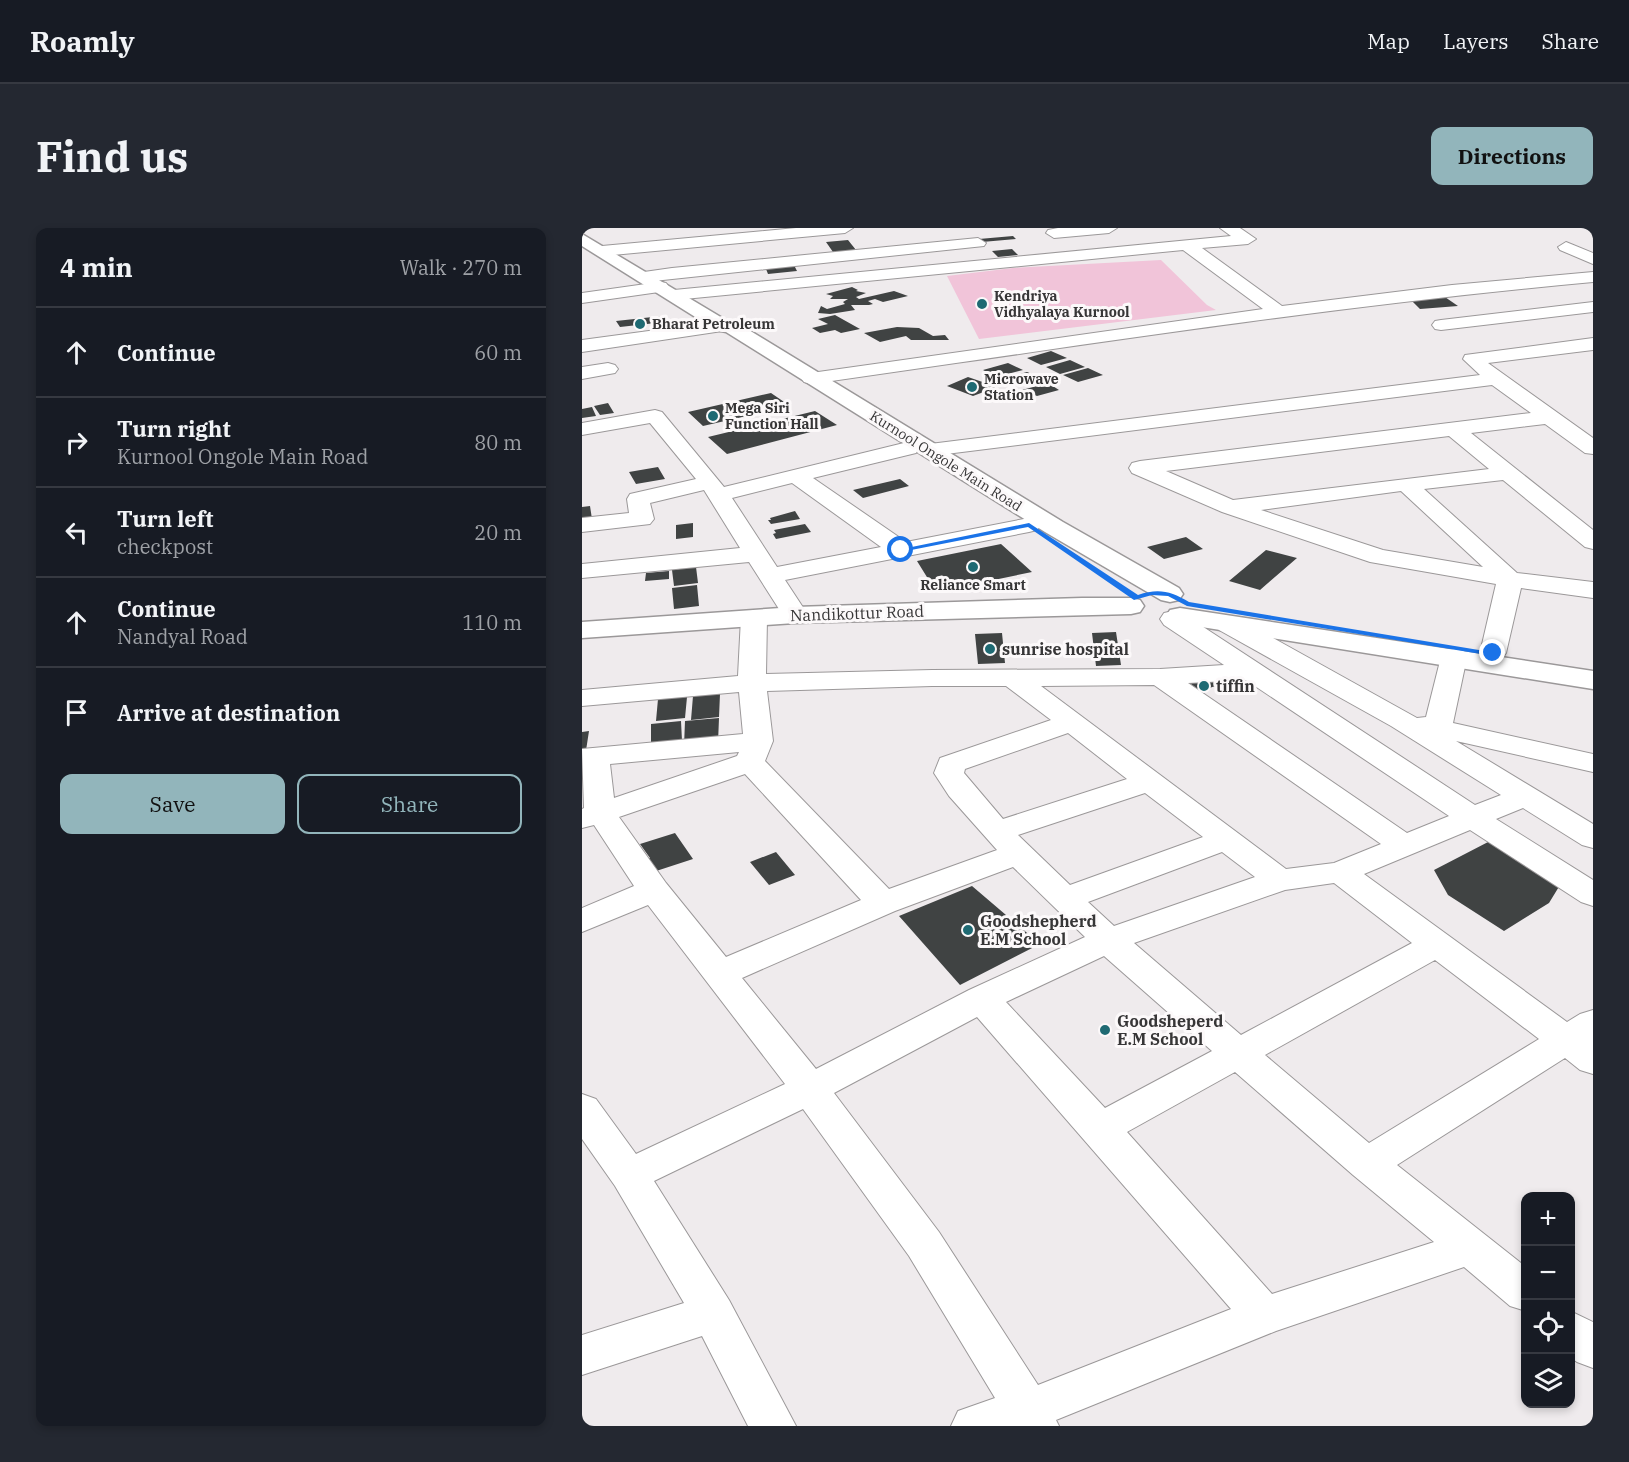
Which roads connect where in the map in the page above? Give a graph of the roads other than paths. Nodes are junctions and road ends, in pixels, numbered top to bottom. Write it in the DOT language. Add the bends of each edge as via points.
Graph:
graph roads {
  1 [pos="846,228"];
  2 [pos="965,228"];
  3 [pos="1109,228"];
  4 [pos="1228,228"];
  5 [pos="814,230"];
  6 [pos="1051,231"];
  7 [pos="582,240"];
  8 [pos="979,243"];
  9 [pos="1593,243"];
  10 [pos="1188,246"];
  11 [pos="602,251"];
  12 [pos="831,256"];
  13 [pos="1076,256"];
  14 [pos="1593,259"];
  15 [pos="997,263"];
  16 [pos="1593,277"];
  17 [pos="845,278"];
  18 [pos="1540,282"];
  19 [pos="659,286"];
  20 [pos="582,298"];
  21 [pos="1588,307"];
  22 [pos="1279,312"];
  23 [pos="1522,315"];
  24 [pos="1441,325"];
  25 [pos="723,326"];
  26 [pos="1593,344"];
  27 [pos="582,346"];
  28 [pos="1565,347"];
  29 [pos="1593,366"];
  30 [pos="608,369"];
  31 [pos="582,373"];
  32 [pos="811,378"];
  33 [pos="1496,380"];
  34 [pos="1259,409"];
  35 [pos="1550,417"];
  36 [pos="582,429"];
  37 [pos="1453,429"];
  38 [pos="1284,434"];
  39 [pos="1593,448"];
  40 [pos="919,449"];
  41 [pos="1509,473"];
  42 [pos="796,476"];
  43 [pos="1406,483"];
  44 [pos="714,488"];
  45 [pos="1230,507"];
  46 [pos="582,525"];
  47 [pos="1029,525"];
  48 [pos="1593,542"];
  49 [pos="901,550"];
  50 [pos="756,554"];
  51 [pos="582,571"];
  52 [pos="770,576"];
  53 [pos="1510,579"];
  54 [pos="1593,590"];
  55 [pos="1134,602"];
  56 [pos="1177,608"];
  57 [pos="795,615"];
  58 [pos="754,618"];
  59 [pos="1228,624"];
  60 [pos="582,630"];
  61 [pos="1493,653"];
  62 [pos="1454,657"];
  63 [pos="1593,669"];
  64 [pos="1252,671"];
  65 [pos="1012,677"];
  66 [pos="1160,677"];
  67 [pos="1593,680"];
  68 [pos="752,683"];
  69 [pos="582,698"];
  70 [pos="1401,720"];
  71 [pos="1073,722"];
  72 [pos="1438,728"];
  73 [pos="754,751"];
  74 [pos="588,758"];
  75 [pos="1593,763"];
  76 [pos="1150,781"];
  77 [pos="1523,797"];
  78 [pos="591,816"];
  79 [pos="1473,818"];
  80 [pos="1593,838"];
  81 [pos="1227,839"];
  82 [pos="1007,842"];
  83 [pos="1405,846"];
  84 [pos="1340,872"];
  85 [pos="1280,880"];
  86 [pos="654,890"];
  87 [pos="1593,895"];
  88 [pos="1065,899"];
  89 [pos="883,903"];
  90 [pos="582,921"];
  91 [pos="1108,940"];
  92 [pos="1437,944"];
  93 [pos="718,974"];
  94 [pos="982,999"];
  95 [pos="1584,1041"];
  96 [pos="1238,1053"];
  97 [pos="810,1089"];
  98 [pos="582,1109"];
  99 [pos="1100,1129"];
  100 [pos="1367,1164"];
  101 [pos="629,1175"];
  102 [pos="1470,1248"];
  103 [pos="1521,1289"];
  104 [pos="713,1313"];
  105 [pos="1264,1316"];
  106 [pos="1575,1334"];
  107 [pos="1593,1348"];
  108 [pos="582,1355"];
  109 [pos="1032,1418"];
  110 [pos="772,1426"];
  111 [pos="975,1426"];
  1 -- 5 [label="street"];
  2 -- 8 [label="street"];
  3 -- 6 [label="street"];
  4 -- 10 [label="street" via="1248,238"];
  5 -- 11 [label="street"];
  5 -- 12 [label="street"];
  6 -- 13 [label="street"];
  7 -- 11 [label="main road, Kurnool Ongole Main Road"];
  8 -- 12 [label="street"];
  8 -- 15 [label="street"];
  9 -- 14 [label="street" via="1566,247"];
  10 -- 13 [label="street"];
  10 -- 22 [label="street"];
  11 -- 19 [label="main road, Kurnool Ongole Main Road"];
  12 -- 17 [label="street"];
  12 -- 19 [label="street"];
  13 -- 15 [label="street"];
  15 -- 17 [label="street"];
  16 -- 18 [label="street"];
  17 -- 19 [label="street"];
  18 -- 21 [label="street"];
  18 -- 22 [label="street"];
  19 -- 20 [label="street"];
  19 -- 25 [label="main road, Kurnool Ongole Main Road"];
  21 -- 23 [label="street"];
  22 -- 32 [label="street"];
  23 -- 24 [label="street"];
  23 -- 28 [label="street"];
  25 -- 27 [label="street"];
  25 -- 32 [label="main road, Kurnool Ongole Main Road"];
  25 -- 40 [label="main road, Kurnool Ongole Main Road" via="725,331"];
  26 -- 28 [label="street"];
  28 -- 29 [label="street"];
  28 -- 33 [label="street" via="1472,359"];
  30 -- 31 [label="street"];
  32 -- 40 [label="main road, Kurnool Ongole Main Road"];
  33 -- 34 [label="street"];
  33 -- 35 [label="street"];
  34 -- 38 [label="street"];
  34 -- 40 [label="street"];
  35 -- 37 [label="street"];
  35 -- 39 [label="street"];
  36 -- 44 [label="street" via="655,416"];
  37 -- 38 [label="street"];
  37 -- 41 [label="street"];
  38 -- 45 [label="street" via="1140,468"];
  40 -- 42 [label="street"];
  40 -- 47 [label="main road, Kurnool Ongole Main Road"];
  40 -- 56 [label="main road, Kurnool Ongole Main Road" via="1054,527"];
  41 -- 43 [label="street"];
  41 -- 48 [label="street"];
  42 -- 44 [label="street"];
  42 -- 49 [label="street"];
  43 -- 45 [label="street"];
  43 -- 53 [label="street"];
  44 -- 46 [label="street" via="638,499 642,519"];
  44 -- 50 [label="street"];
  45 -- 53 [label="street" via="1379,557"];
  47 -- 49 [label="street"];
  47 -- 55 [label="main road, Kurnool Ongole Main Road"];
  49 -- 52 [label="street"];
  50 -- 51 [label="street"];
  50 -- 52 [label="street"];
  52 -- 57 [label="street"];
  53 -- 54 [label="street"];
  53 -- 61 [label="street"];
  55 -- 56 [label="main road, Kurnool Ongole Main Road" via="1133,611 1145,618"];
  55 -- 57 [label="main road, Nandikottur Road"];
  56 -- 59 [label="main road"];
  56 -- 61 [label="main road"];
  56 -- 64 [label="street"];
  57 -- 58 [label="main road, Nandikottur Road"];
  58 -- 60 [label="main road, Nandikottur Road"];
  58 -- 68 [label="street"];
  59 -- 62 [label="main road"];
  59 -- 70 [label="street"];
  61 -- 63 [label="main road"];
  62 -- 67 [label="main road"];
  62 -- 72 [label="street"];
  64 -- 66 [label="street"];
  64 -- 79 [label="street"];
  65 -- 66 [label="street"];
  65 -- 68 [label="street"];
  65 -- 71 [label="street"];
  66 -- 83 [label="street"];
  68 -- 69 [label="street"];
  68 -- 73 [label="street"];
  70 -- 72 [label="street"];
  70 -- 77 [label="street"];
  71 -- 76 [label="street"];
  71 -- 82 [label="street" via="951,764 949,773 960,790"];
  72 -- 75 [label="street"];
  73 -- 74 [label="street"];
  73 -- 78 [label="street"];
  73 -- 89 [label="street"];
  74 -- 78 [label="street"];
  76 -- 81 [label="street"];
  76 -- 82 [label="street"];
  77 -- 79 [label="street"];
  77 -- 80 [label="street"];
  78 -- 86 [label="street"];
  79 -- 83 [label="street"];
  79 -- 87 [label="street"];
  81 -- 85 [label="street"];
  81 -- 88 [label="street"];
  82 -- 88 [label="street"];
  82 -- 89 [label="street"];
  83 -- 84 [label="street"];
  84 -- 85 [label="street"];
  84 -- 92 [label="street"];
  85 -- 91 [label="street"];
  86 -- 90 [label="street"];
  86 -- 93 [label="street"];
  88 -- 91 [label="street"];
  89 -- 93 [label="street"];
  91 -- 94 [label="street"];
  91 -- 96 [label="street"];
  92 -- 95 [label="street"];
  92 -- 96 [label="street"];
  93 -- 97 [label="street"];
  94 -- 97 [label="street"];
  94 -- 99 [label="street"];
  95 -- 100 [label="street"];
  96 -- 99 [label="street"];
  96 -- 100 [label="street"];
  97 -- 101 [label="street"];
  97 -- 109 [label="street" via="924,1244"];
  98 -- 101 [label="street"];
  99 -- 105 [label="street"];
  100 -- 102 [label="street"];
  101 -- 104 [label="street"];
  102 -- 103 [label="street"];
  102 -- 105 [label="street"];
  104 -- 108 [label="street"];
  104 -- 110 [label="street"];
  105 -- 109 [label="street"];
  106 -- 107 [label="street"];
  109 -- 111 [label="street"];
}
